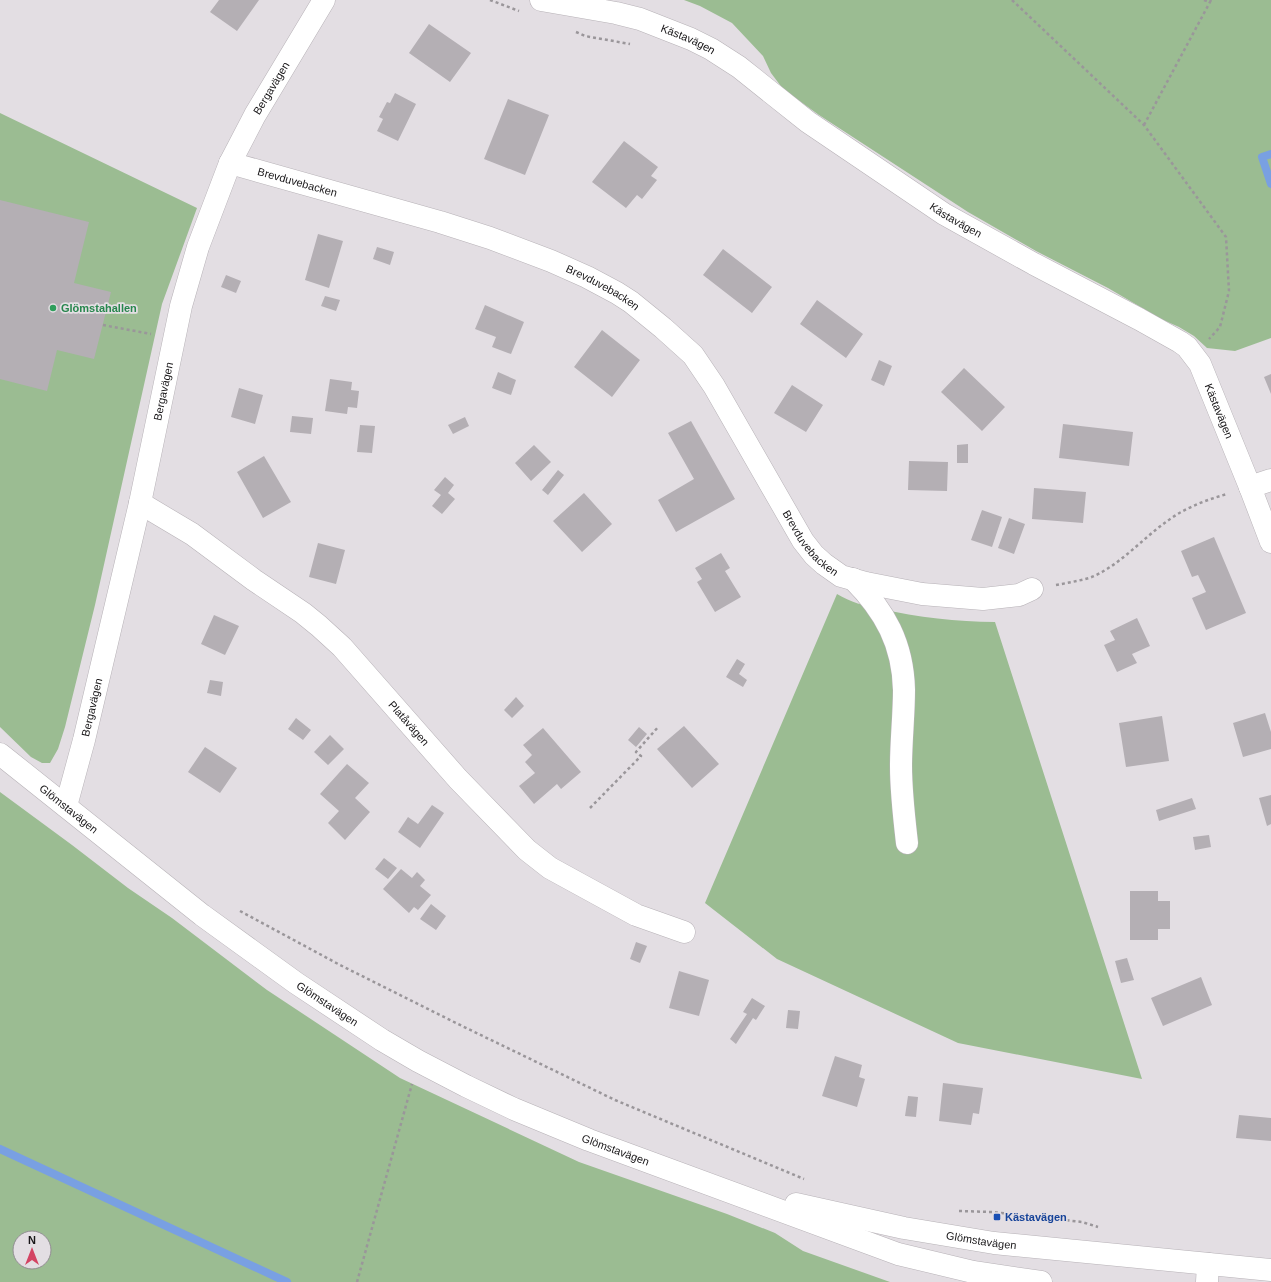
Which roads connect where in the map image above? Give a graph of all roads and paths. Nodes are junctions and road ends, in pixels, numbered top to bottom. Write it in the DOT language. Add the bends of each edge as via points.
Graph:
graph roads {
  1 [pos="324,0"];
  2 [pos="541,0"];
  3 [pos="1012,0"];
  4 [pos="1204,0"];
  5 [pos="1210,1"];
  6 [pos="1144,125"];
  7 [pos="230,163"];
  8 [pos="1194,355"];
  9 [pos="1271,480"];
  10 [pos="1250,487"];
  11 [pos="1206,500"];
  12 [pos="140,503"];
  13 [pos="1271,542"];
  14 [pos="853,579"];
  15 [pos="1032,589"];
  16 [pos="659,726"];
  17 [pos="0,754"];
  18 [pos="66,806"];
  19 [pos="590,808"];
  20 [pos="907,843"];
  21 [pos="238,909"];
  22 [pos="684,932"];
  23 [pos="418,1061"];
  24 [pos="698,1181"];
  25 [pos="807,1181"];
  26 [pos="956,1211"];
  27 [pos="1103,1229"];
  28 [pos="1271,1270"];
  29 [pos="1208,1273"];
  30 [pos="357,1282"];
  31 [pos="1041,1282"];
  1 -- 7 [label="street, Bergavägen" via="255,115"];
  2 -- 8 [label="street, Kästavägen" via="640,19 711,49 745,71 808,122 944,214 1180,342"];
  3 -- 6 [label="path"];
  4 -- 5 [label="path"];
  5 -- 6 [label="path"];
  6 -- 8 [label="path" via="1226,237 1229,291 1220,327"];
  7 -- 12 [label="street, Bergavägen" via="198,247 180,306"];
  7 -- 14 [label="street, Brevduvebacken" via="490,238 558,264 622,296 693,355 814,555 842,576"];
  8 -- 10 [label="street, Kästavägen" via="1200,364"];
  9 -- 10 [label="street"];
  10 -- 13 [label="street, Kästavägen"];
  11 -- 15 [label="path" via="1167,520 1120,559 1090,577"];
  12 -- 18 [label="street, Bergavägen"];
  12 -- 22 [label="street, Platåvägen" via="192,534 319,626 342,647 473,796 537,858 550,868 636,914"];
  14 -- 15 [label="street, Brevduvebacken" via="922,594 983,599 1019,595"];
  14 -- 20 [label="street, Brevduvebacken" via="870,596 882,614 894,637 901,663 904,689 901,766"];
  16 -- 19 [label="path" via="636,752 641,756"];
  17 -- 18 [label="street, Glömstavägen"];
  18 -- 23 [label="street, Glömstavägen" via="202,915 290,979"];
  21 -- 25 [label="path" via="340,965 616,1100"];
  23 -- 24 [label="street, Glömstavägen" via="514,1109"];
  23 -- 30 [label="path"];
  24 -- 29 [label="street, Glömstavägen" via="890,1225 986,1242"];
  24 -- 31 [label="street, Glömstavägen" via="898,1254 973,1272"];
  26 -- 27 [label="path" via="992,1212 1082,1222"];
  28 -- 29 [label="street, Glömstavägen"];
}
